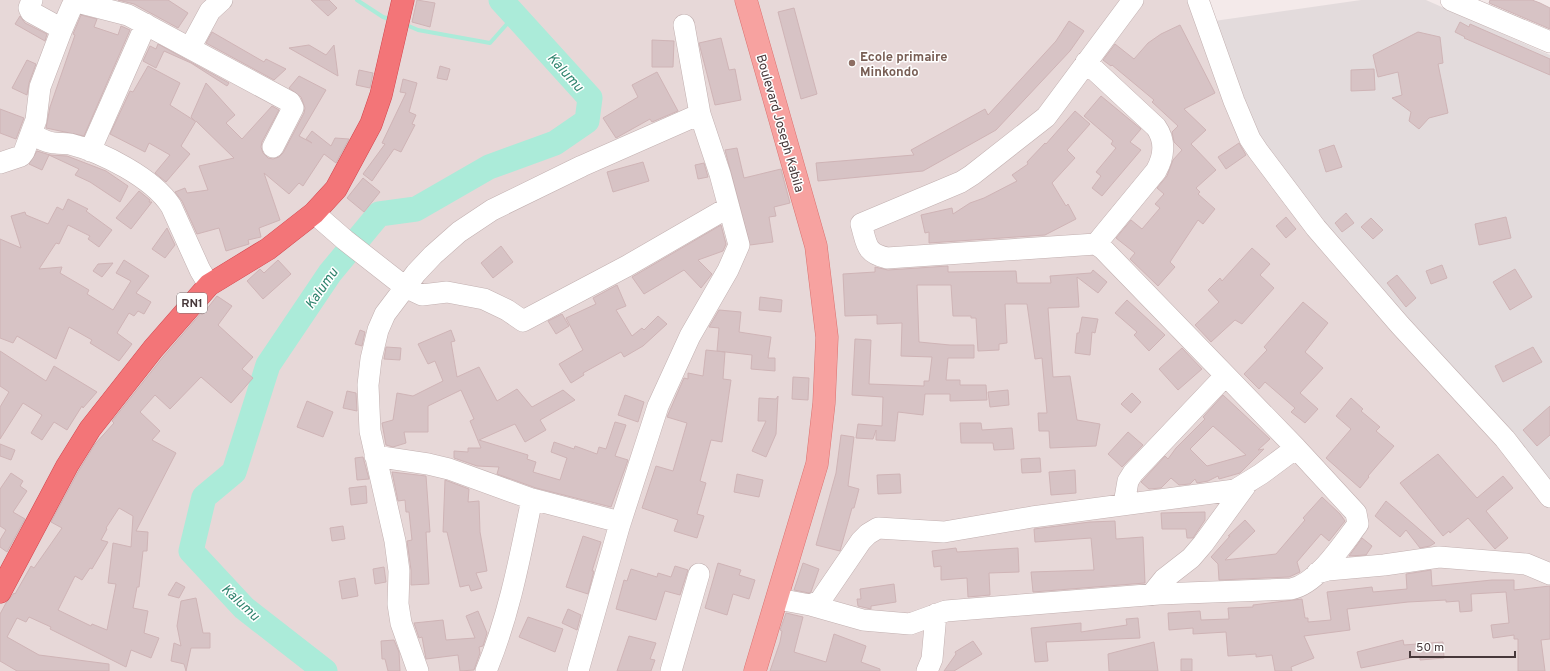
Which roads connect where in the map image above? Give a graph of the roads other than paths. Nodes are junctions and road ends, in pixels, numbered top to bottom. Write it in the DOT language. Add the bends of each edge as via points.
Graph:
graph roads {
  1 [pos="32,0"];
  2 [pos="222,0"];
  3 [pos="746,0"];
  4 [pos="1133,0"];
  5 [pos="1198,0"];
  6 [pos="1451,0"];
  7 [pos="401,7"];
  8 [pos="146,24"];
  9 [pos="684,26"];
  10 [pos="62,29"];
  11 [pos="1550,42"];
  12 [pos="190,48"];
  13 [pos="1086,62"];
  14 [pos="700,114"];
  15 [pos="32,134"];
  16 [pos="274,147"];
  17 [pos="90,151"];
  18 [pos="0,163"];
  19 [pos="729,207"];
  20 [pos="314,213"];
  21 [pos="1096,244"];
  22 [pos="209,285"];
  23 [pos="405,287"];
  24 [pos="1225,376"];
  25 [pos="1296,448"];
  26 [pos="376,456"];
  27 [pos="1246,485"];
  28 [pos="1550,497"];
  29 [pos="532,499"];
  30 [pos="1124,504"];
  31 [pos="620,522"];
  32 [pos="1318,573"];
  33 [pos="699,574"];
  34 [pos="1550,574"];
  35 [pos="0,592"];
  36 [pos="1151,594"];
  37 [pos="778,599"];
  38 [pos="810,605"];
  39 [pos="936,614"];
  40 [pos="418,671"];
  41 [pos="486,671"];
  42 [pos="578,671"];
  43 [pos="671,671"];
  44 [pos="754,671"];
  45 [pos="927,671"];
  1 -- 10 [label="street" via="29,10"];
  2 -- 12 [label="street" via="210,12"];
  3 -- 37 [label="main road, Boulevard Joseph Kabila" via="816,246 827,337 824,403 817,464"];
  4 -- 13 [label="street"];
  5 -- 28 [label="street" via="1234,100 1250,139 1258,151 1316,228 1505,439"];
  6 -- 11 [label="street"];
  7 -- 20 [label="highway, RN1" via="381,95 371,124 336,189"];
  8 -- 10 [label="street" via="128,15 75,3"];
  8 -- 12 [label="street"];
  8 -- 17 [label="street"];
  9 -- 14 [label="street"];
  10 -- 15 [label="street" via="40,87"];
  12 -- 16 [label="street" via="290,102 293,108"];
  13 -- 21 [label="street" via="1156,127 1160,133 1163,157 1156,171"];
  13 -- 21 [label="street" via="1046,117 972,175 861,224 868,249 874,255 887,258"];
  14 -- 19 [label="street"];
  14 -- 23 [label="street" via="582,166 492,210 458,232 433,255"];
  15 -- 17 [label="street" via="54,144 70,144"];
  15 -- 18 [label="street" via="20,156"];
  17 -- 22 [label="street" via="139,174 166,199"];
  19 -- 23 [label="street" via="526,320 519,319 484,299 447,292 422,294"];
  19 -- 31 [label="street" via="739,245 667,384"];
  20 -- 22 [label="highway, RN1" via="268,249"];
  20 -- 23 [label="street"];
  21 -- 24 [label="street"];
  22 -- 35 [label="highway, RN1" via="157,344 90,429 67,466"];
  23 -- 26 [label="street" via="385,314 371,359 368,386 370,430"];
  24 -- 25 [label="street"];
  24 -- 30 [label="street" via="1134,473 1128,481"];
  25 -- 27 [label="street"];
  25 -- 32 [label="street" via="1358,518 1358,524"];
  26 -- 29 [label="street" via="449,469"];
  26 -- 40 [label="street" via="395,541 401,623"];
  27 -- 30 [label="street" via="1235,490"];
  27 -- 36 [label="street" via="1191,558 1164,579"];
  29 -- 31 [label="street"];
  29 -- 41 [label="street" via="514,584 498,641"];
  30 -- 38 [label="street" via="944,532 878,528 861,541 820,600"];
  31 -- 42 [label="street"];
  32 -- 34 [label="street" via="1439,557 1526,564"];
  32 -- 36 [label="street" via="1300,587 1291,589"];
  33 -- 43 [label="street"];
  36 -- 39 [label="street"];
  37 -- 38 [label="street"];
  37 -- 44 [label="main road, Boulevard Joseph Kabila"];
  38 -- 39 [label="street" via="863,620 910,624"];
  39 -- 45 [label="street" via="932,658"];
}
